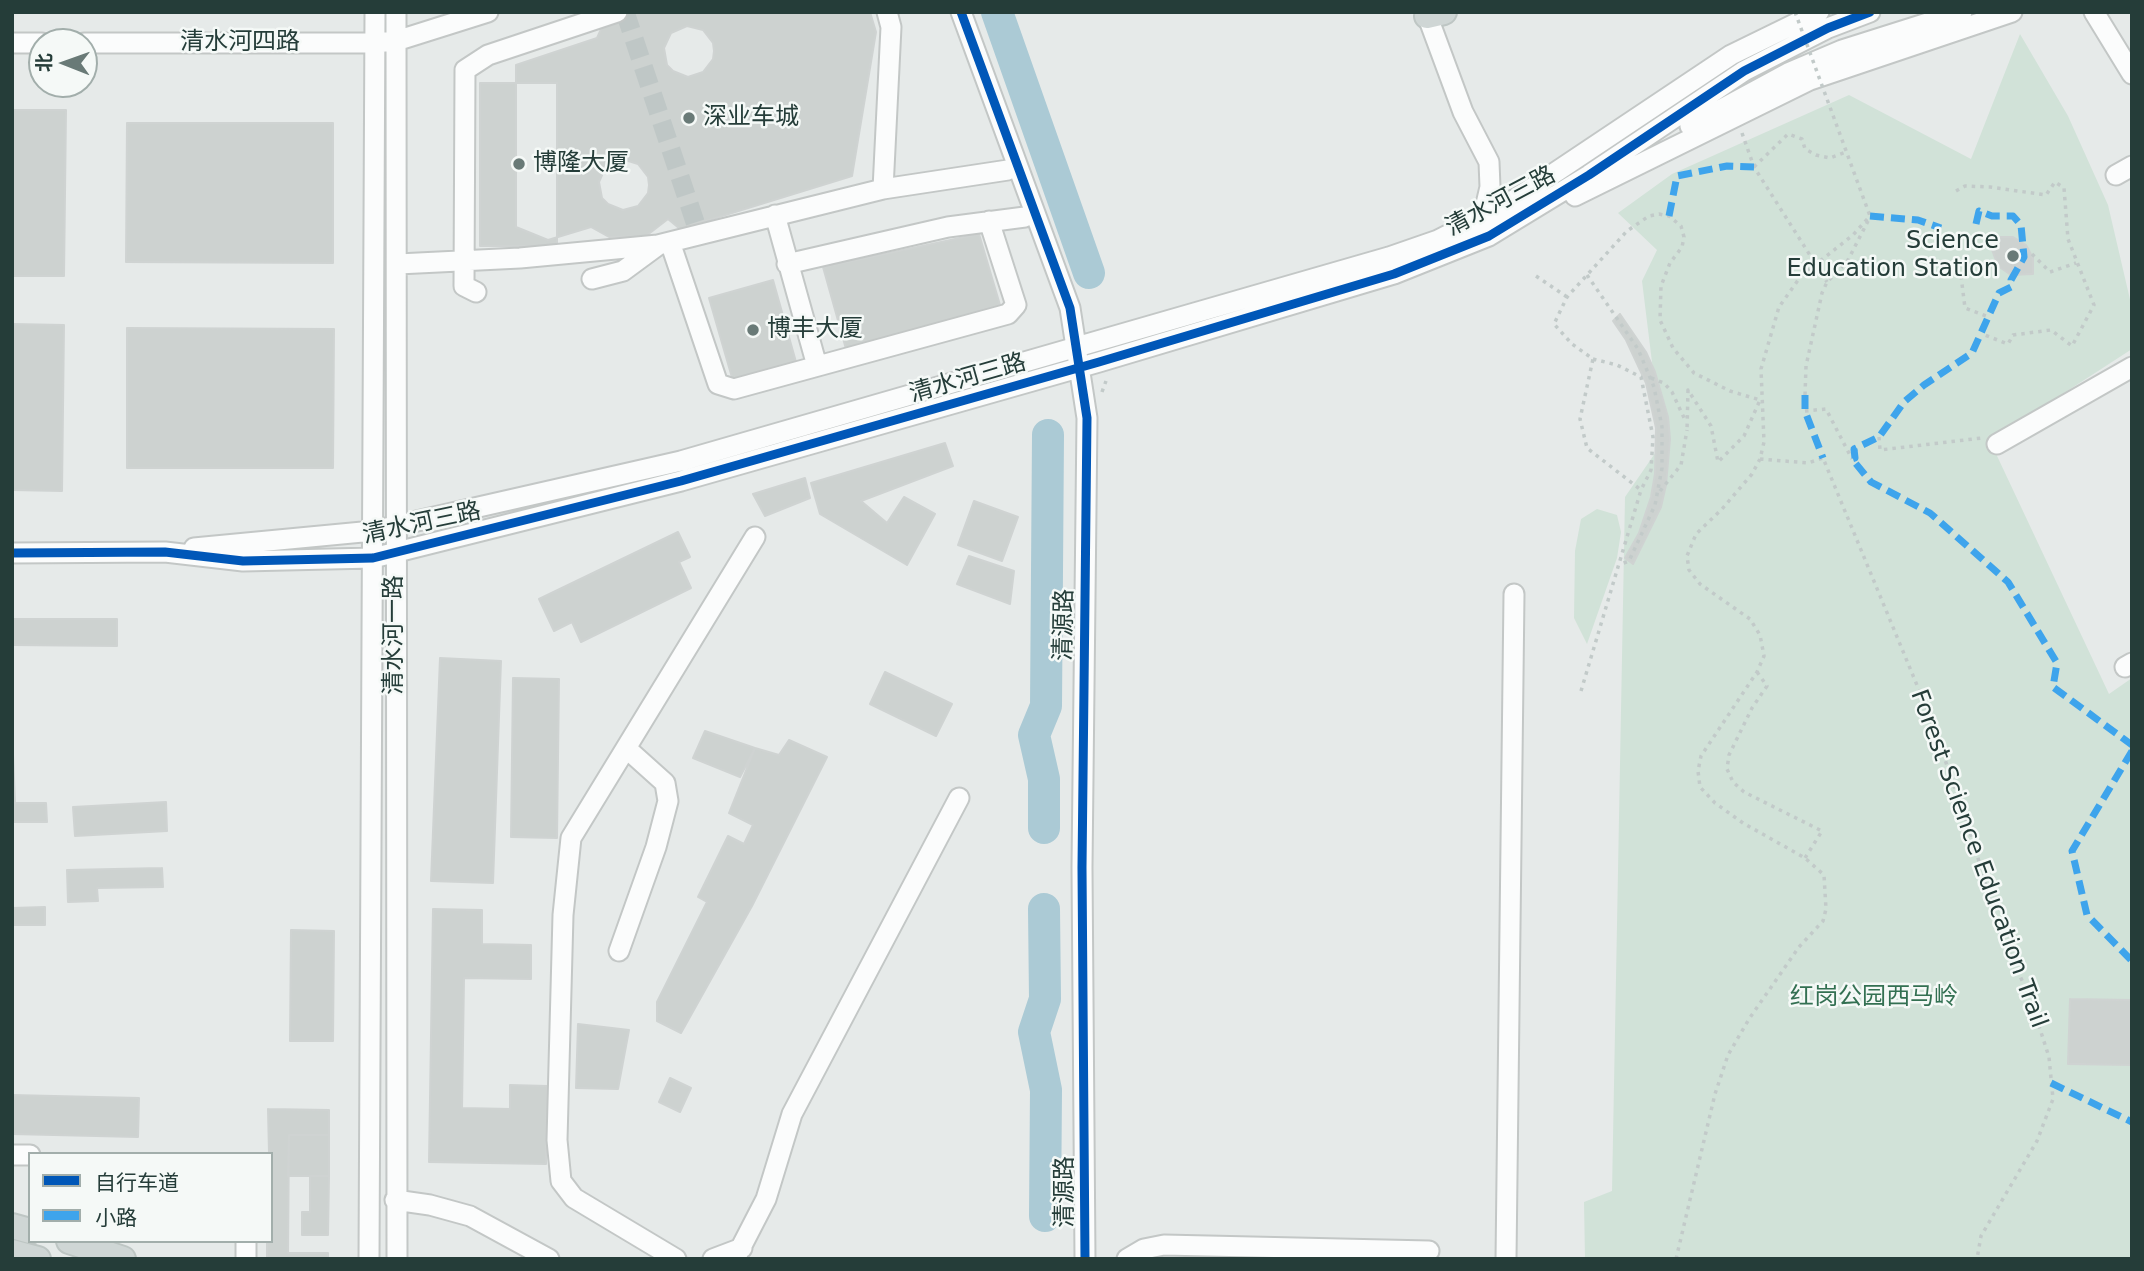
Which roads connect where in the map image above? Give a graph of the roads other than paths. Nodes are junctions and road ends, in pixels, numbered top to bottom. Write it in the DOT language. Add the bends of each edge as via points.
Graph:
graph roads {
  1 [pos="375,12"];
  2 [pos="396,12"];
  3 [pos="456,12"];
  4 [pos="617,12"];
  5 [pos="887,12"];
  6 [pos="951,12"];
  7 [pos="961,12"];
  8 [pos="1870,12"];
  9 [pos="1962,12"];
  10 [pos="2012,12"];
  11 [pos="2094,12"];
  12 [pos="487,13"];
  13 [pos="1432,13"];
  14 [pos="1824,20"];
  15 [pos="396,41"];
  16 [pos="98,43"];
  17 [pos="374,43"];
  18 [pos="2132,74"];
  19 [pos="1008,170"];
  20 [pos="1589,175"];
  21 [pos="883,189"];
  22 [pos="775,215"];
  23 [pos="1025,217"];
  24 [pos="989,221"];
  25 [pos="1513,223"];
  26 [pos="1486,226"];
  27 [pos="664,244"];
  28 [pos="464,262"];
  29 [pos="398,264"];
  30 [pos="787,264"];
  31 [pos="592,279"];
  32 [pos="476,292"];
  33 [pos="1071,348"];
  34 [pos="817,366"];
  35 [pos="2132,366"];
  36 [pos="1074,369"];
  37 [pos="1999,443"];
  38 [pos="396,524"];
  39 [pos="373,531"];
  40 [pos="755,537"];
  41 [pos="165,552"];
  42 [pos="396,552"];
  43 [pos="12,553"];
  44 [pos="373,558"];
  45 [pos="1514,594"];
  46 [pos="626,748"];
  47 [pos="959,798"];
  48 [pos="619,951"];
  49 [pos="395,1200"];
  50 [pos="75,1243"];
  51 [pos="1429,1251"];
  52 [pos="12,1252"];
  53 [pos="738,1253"];
  54 [pos="1371,1254"];
  55 [pos="38,1259"];
  56 [pos="123,1259"];
  57 [pos="369,1259"];
  58 [pos="397,1259"];
  59 [pos="549,1259"];
  60 [pos="676,1259"];
  61 [pos="713,1259"];
  62 [pos="1075,1259"];
  63 [pos="1085,1259"];
  64 [pos="1127,1259"];
  65 [pos="1506,1259"];
  1 -- 17 [label="street, 清水河一路"];
  2 -- 15 [label="street, 清水河一路"];
  3 -- 12 [label="street"];
  4 -- 28 [label="street" via="488,55 465,70"];
  5 -- 21 [label="street" via="891,27"];
  6 -- 19 [label="street, 清源路"];
  7 -- 33 [label="street, 清源路" via="1070,308"];
  8 -- 14 [label="street, 清水河三路"];
  9 -- 20 [label="street" via="1842,50 1788,73 1658,144"];
  10 -- 25 [label="street" via="1810,80"];
  11 -- 18 [label="street"];
  12 -- 15 [label="street, 清水河四路"];
  13 -- 26 [label="street" via="1463,112 1489,162"];
  14 -- 20 [label="street, 清水河三路"];
  14 -- 26 [label="street, 清水河三路" via="1731,55 1534,188"];
  15 -- 17 [label="street, 清水河四路"];
  15 -- 29 [label="street, 清水河一路"];
  16 -- 17 [label="street, 清水河四路"];
  17 -- 39 [label="street, 清水河一路"];
  19 -- 21 [label="street"];
  19 -- 23 [label="street, 清源路"];
  20 -- 25 [label="street, 清水河三路"];
  21 -- 22 [label="street"];
  22 -- 27 [label="street"];
  22 -- 30 [label="street"];
  23 -- 24 [label="street"];
  23 -- 33 [label="street, 清源路"];
  24 -- 30 [label="street" via="897,237"];
  24 -- 34 [label="street" via="1016,305 1008,314"];
  25 -- 26 [label="street, 清水河三路"];
  26 -- 33 [label="street, 清水河三路"];
  26 -- 36 [label="street, 清水河三路" via="1394,274"];
  27 -- 28 [label="street"];
  27 -- 31 [label="street" via="622,271"];
  27 -- 34 [label="street" via="718,384 734,389"];
  28 -- 29 [label="street"];
  28 -- 32 [label="street" via="464,286"];
  29 -- 38 [label="street, 清水河一路"];
  30 -- 34 [label="street"];
  33 -- 36 [label="street, 清源路"];
  33 -- 38 [label="street, 清水河三路" via="681,461"];
  35 -- 37 [label="street"];
  36 -- 42 [label="street, 清水河三路" via="681,481"];
  36 -- 62 [label="street, 清源路"];
  36 -- 63 [label="street, 清源路" via="1087,418 1082,867"];
  38 -- 39 [label="street, 清水河三路"];
  38 -- 42 [label="street, 清水河一路"];
  39 -- 41 [label="street, 清水河三路"];
  39 -- 44 [label="street, 清水河一路"];
  40 -- 46 [label="street"];
  41 -- 43 [label="street, 清水河三路"];
  41 -- 44 [label="street, 清水河三路" via="243,561"];
  42 -- 44 [label="street, 清水河三路"];
  42 -- 49 [label="street, 清水河一路"];
  44 -- 57 [label="street, 清水河一路"];
  45 -- 65 [label="street"];
  46 -- 48 [label="street" via="665,783 668,801"];
  46 -- 60 [label="street" via="571,838 563,915 557,1140 561,1181 574,1198"];
  47 -- 53 [label="street" via="792,1114 766,1199"];
  49 -- 58 [label="street, 清水河一路"];
  49 -- 59 [label="street" via="470,1216"];
  50 -- 56 [label="main road"];
  51 -- 54 [label="street"];
  52 -- 55 [label="main road"];
  53 -- 61 [label="street"];
  54 -- 64 [label="street" via="1164,1245 1144,1248"];
}
